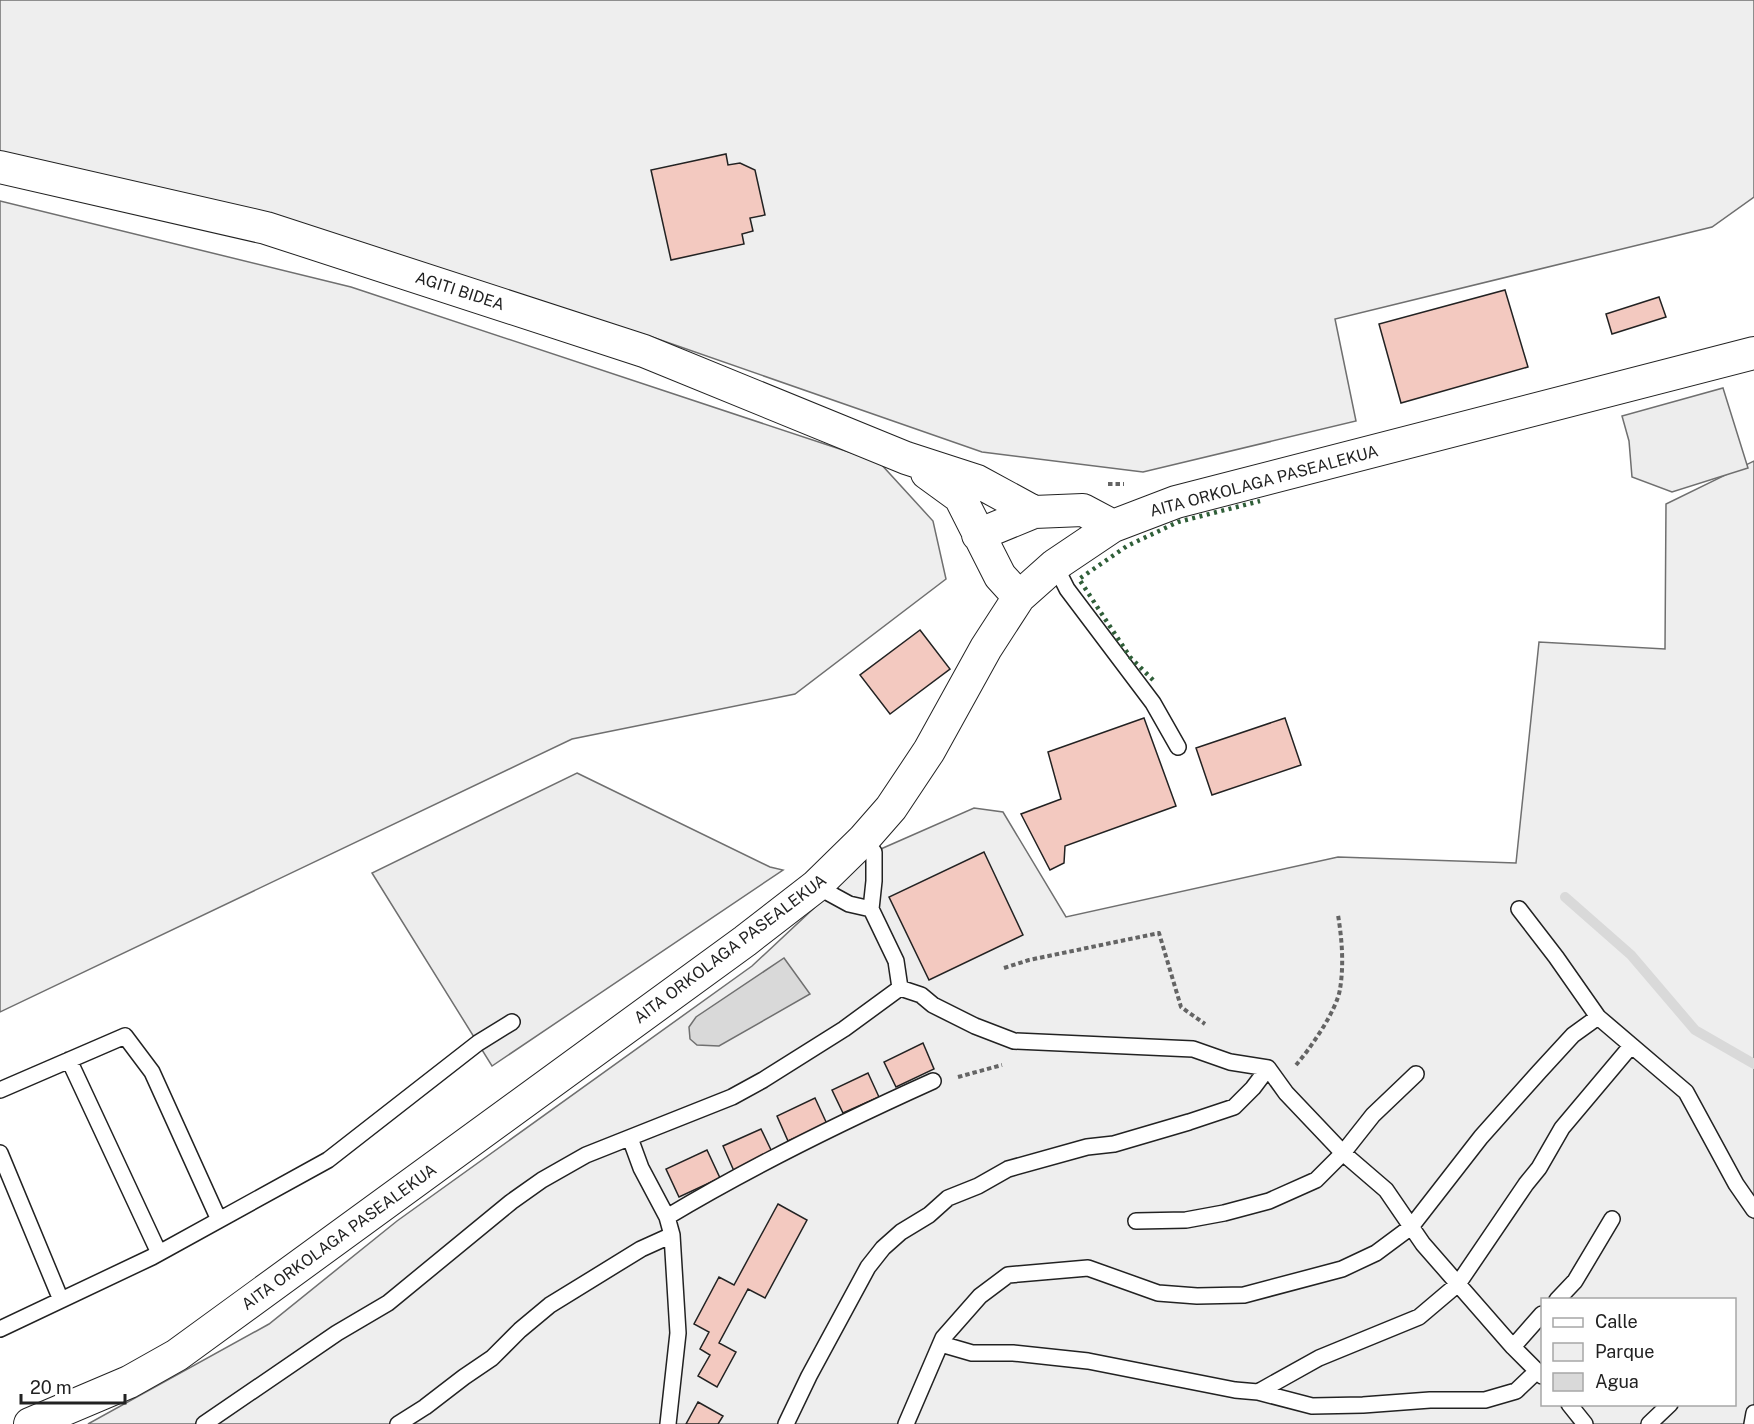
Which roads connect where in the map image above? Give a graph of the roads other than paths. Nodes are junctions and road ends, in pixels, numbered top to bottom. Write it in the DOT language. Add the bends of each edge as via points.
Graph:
graph roads {
  1 [pos="0,167"];
  2 [pos="1754,353"];
  3 [pos="906,458"];
  4 [pos="1034,512"];
  5 [pos="1113,526"];
  6 [pos="978,535"];
  7 [pos="1055,565"];
  8 [pos="1019,597"];
  9 [pos="1178,747"];
  10 [pos="863,840"];
  11 [pos="816,886"];
  12 [pos="871,909"];
  13 [pos="1519,909"];
  14 [pos="900,988"];
  15 [pos="1598,1017"];
  16 [pos="512,1022"];
  17 [pos="1631,1046"];
  18 [pos="69,1060"];
  19 [pos="1268,1068"];
  20 [pos="1416,1074"];
  21 [pos="933,1081"];
  22 [pos="0,1090"];
  23 [pos="630,1138"];
  24 [pos="0,1153"];
  25 [pos="1343,1153"];
  26 [pos="1754,1210"];
  27 [pos="667,1217"];
  28 [pos="1612,1218"];
  29 [pos="219,1220"];
  30 [pos="1136,1221"];
  31 [pos="1411,1227"];
  32 [pos="672,1235"];
  33 [pos="159,1253"];
  34 [pos="1458,1284"];
  35 [pos="1558,1298"];
  36 [pos="62,1300"];
  37 [pos="1541,1315"];
  38 [pos="0,1329"];
  39 [pos="941,1344"];
  40 [pos="1513,1347"];
  41 [pos="1540,1373"];
  42 [pos="1258,1392"];
  43 [pos="1571,1406"];
  44 [pos="1668,1406"];
  45 [pos="1754,1413"];
  46 [pos="34,1423"];
  47 [pos="204,1424"];
  48 [pos="398,1424"];
  49 [pos="668,1424"];
  50 [pos="786,1424"];
  51 [pos="906,1424"];
  52 [pos="1585,1424"];
  53 [pos="1649,1424"];
  54 [pos="1752,1424"];
  1 -- 3 [label="street, AGITI BIDEA" via="277,231 644,351"];
  2 -- 5 [label="street, AITA ORKOLAGA PASEALEKUA" via="1176,502"];
  3 -- 4 [label="street, AGITI BIDEA" via="977,481"];
  3 -- 6 [label="street, AGITI BIDEA" via="960,497"];
  4 -- 5 [label="street" via="1083,510"];
  4 -- 6 [label="street"];
  5 -- 7 [label="street, AITA ORKOLAGA PASEALEKUA"];
  6 -- 8 [label="street, AGITI BIDEA" via="1000,576"];
  7 -- 8 [label="street, AITA ORKOLAGA PASEALEKUA"];
  7 -- 9 [label="lane" via="1067,589 1153,703"];
  8 -- 10 [label="street, AITA ORKOLAGA PASEALEKUA" via="929,751 891,808"];
  10 -- 11 [label="street, AITA ORKOLAGA PASEALEKUA"];
  10 -- 12 [label="lane" via="874,852"];
  11 -- 12 [label="lane" via="849,904"];
  11 -- 46 [label="street, AITA ORKOLAGA PASEALEKUA" via="177,1355 129,1382"];
  12 -- 14 [label="lane" via="896,961"];
  13 -- 15 [label="lane"];
  14 -- 19 [label="lane" via="1014,1041 1193,1049 1230,1062"];
  14 -- 23 [label="lane" via="763,1080 732,1097"];
  15 -- 17 [label="lane"];
  15 -- 31 [label="lane" via="1573,1035 1539,1071"];
  16 -- 29 [label="lane" via="328,1160"];
  17 -- 26 [label="lane" via="1686,1092"];
  17 -- 34 [label="lane" via="1562,1128 1539,1168"];
  18 -- 22 [label="lane"];
  18 -- 29 [label="lane" via="125,1036 152,1071"];
  18 -- 33 [label="lane"];
  19 -- 25 [label="lane"];
  19 -- 50 [label="lane" via="1234,1107 1114,1144 1087,1147 1008,1169 948,1198 901,1232 868,1267"];
  20 -- 25 [label="lane" via="1374,1115"];
  21 -- 27 [label="lane" via="731,1180"];
  23 -- 27 [label="lane"];
  23 -- 47 [label="lane" via="586,1155 542,1180 388,1303"];
  24 -- 36 [label="lane"];
  25 -- 30 [label="lane" via="1316,1180 1269,1201 1186,1220"];
  25 -- 31 [label="lane" via="1386,1191"];
  27 -- 32 [label="lane"];
  28 -- 35 [label="lane" via="1575,1281"];
  29 -- 33 [label="lane"];
  31 -- 34 [label="lane"];
  31 -- 39 [label="lane" via="1376,1253 1342,1269 1244,1295 1158,1293 1088,1268 1008,1275 980,1296"];
  32 -- 48 [label="lane" via="641,1249 550,1305 492,1358"];
  32 -- 49 [label="lane" via="678,1334"];
  33 -- 36 [label="lane"];
  34 -- 40 [label="lane"];
  34 -- 42 [label="lane" via="1419,1317 1319,1358"];
  36 -- 38 [label="lane"];
  37 -- 40 [label="lane"];
  39 -- 42 [label="lane" via="972,1353 1064,1358"];
  39 -- 51 [label="lane"];
  40 -- 41 [label="lane"];
  41 -- 42 [label="lane" via="1516,1391 1485,1400 1312,1406"];
  43 -- 52 [label="lane"];
  44 -- 53 [label="lane"];
  45 -- 54 [label="lane"];
}
